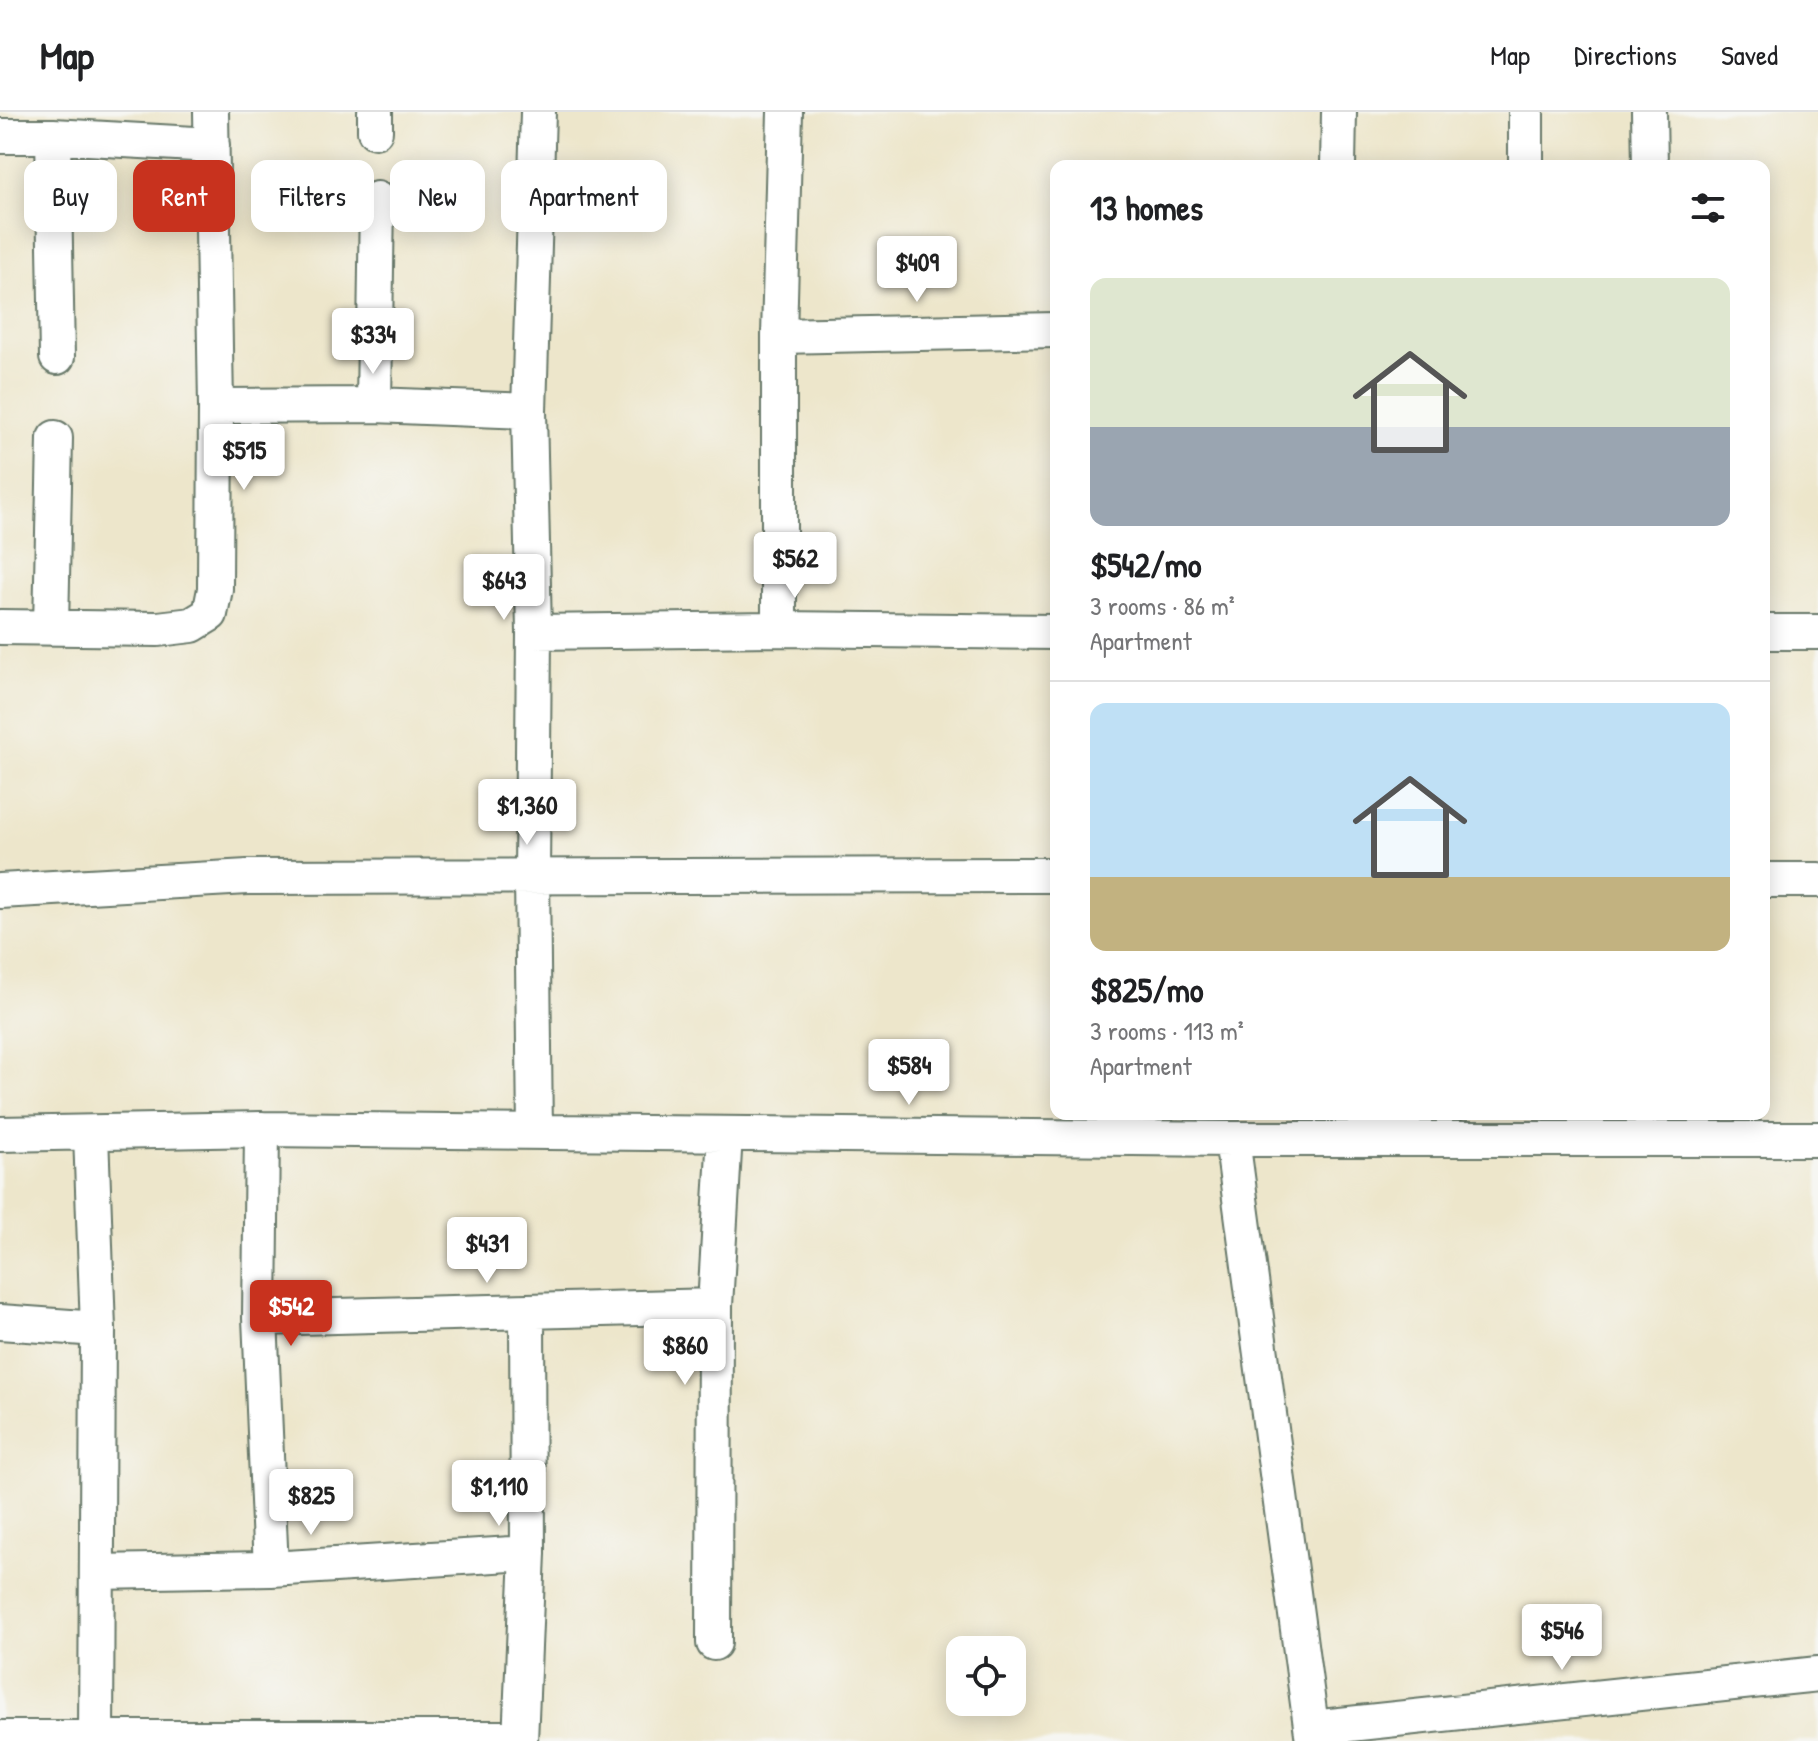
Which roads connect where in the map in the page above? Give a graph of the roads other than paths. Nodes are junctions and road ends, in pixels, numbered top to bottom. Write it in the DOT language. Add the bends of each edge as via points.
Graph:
graph roads {
  1 [pos="538,112"];
  2 [pos="785,112"];
  3 [pos="1339,112"];
  4 [pos="1526,112"];
  5 [pos="1649,112"];
  6 [pos="211,129"];
  7 [pos="0,136"];
  8 [pos="53,136"];
  9 [pos="1338,160"];
  10 [pos="1526,160"];
  11 [pos="1650,160"];
  12 [pos="377,199"];
  13 [pos="1050,330"];
  14 [pos="779,336"];
  15 [pos="57,357"];
  16 [pos="374,405"];
  17 [pos="216,406"];
  18 [pos="529,411"];
  19 [pos="55,438"];
  20 [pos="0,627"];
  21 [pos="51,627"];
  22 [pos="779,629"];
  23 [pos="534,632"];
  24 [pos="1050,632"];
  25 [pos="1770,632"];
  26 [pos="1818,632"];
  27 [pos="1050,875"];
  28 [pos="532,876"];
  29 [pos="1770,880"];
  30 [pos="1818,880"];
  31 [pos="0,891"];
  32 [pos="1074,1126"];
  33 [pos="262,1129"];
  34 [pos="535,1132"];
  35 [pos="0,1134"];
  36 [pos="91,1134"];
  37 [pos="725,1134"];
  38 [pos="1232,1139"];
  39 [pos="1818,1139"];
  40 [pos="715,1306"];
  41 [pos="527,1313"];
  42 [pos="260,1318"];
  43 [pos="0,1322"];
  44 [pos="98,1329"];
  45 [pos="528,1553"];
  46 [pos="271,1569"];
  47 [pos="97,1572"];
  48 [pos="714,1643"];
  49 [pos="1818,1674"];
  50 [pos="1312,1735"];
  51 [pos="0,1738"];
  52 [pos="96,1740"];
  53 [pos="520,1740"];
  1 -- 18 [label="street"];
  2 -- 14 [label="street"];
  3 -- 9 [label="street"];
  4 -- 10 [label="street"];
  5 -- 11 [label="street"];
  6 -- 8 [label="street"];
  6 -- 17 [label="street"];
  7 -- 8 [label="street"];
  8 -- 15 [label="street"];
  12 -- 16 [label="street"];
  13 -- 14 [label="street"];
  14 -- 22 [label="street"];
  16 -- 17 [label="street"];
  16 -- 18 [label="street"];
  17 -- 21 [label="street" via="215,589 210,614 192,625 158,629"];
  18 -- 23 [label="street"];
  19 -- 21 [label="street"];
  20 -- 21 [label="street"];
  22 -- 23 [label="street"];
  22 -- 24 [label="street"];
  23 -- 28 [label="street"];
  25 -- 26 [label="street"];
  27 -- 28 [label="street"];
  28 -- 31 [label="street" via="248,877"];
  28 -- 34 [label="street"];
  29 -- 30 [label="street"];
  32 -- 37 [label="street"];
  32 -- 38 [label="street"];
  33 -- 34 [label="street"];
  33 -- 36 [label="street"];
  33 -- 42 [label="street"];
  34 -- 37 [label="street"];
  35 -- 36 [label="street"];
  36 -- 44 [label="street"];
  37 -- 40 [label="street"];
  38 -- 39 [label="street"];
  38 -- 50 [label="street"];
  40 -- 41 [label="street"];
  40 -- 48 [label="street"];
  41 -- 42 [label="street"];
  41 -- 45 [label="street"];
  42 -- 46 [label="street"];
  43 -- 44 [label="street"];
  44 -- 47 [label="street"];
  45 -- 46 [label="street"];
  45 -- 53 [label="street"];
  46 -- 47 [label="street"];
  47 -- 52 [label="street"];
  49 -- 50 [label="street"];
  51 -- 52 [label="street"];
  52 -- 53 [label="street"];
}
